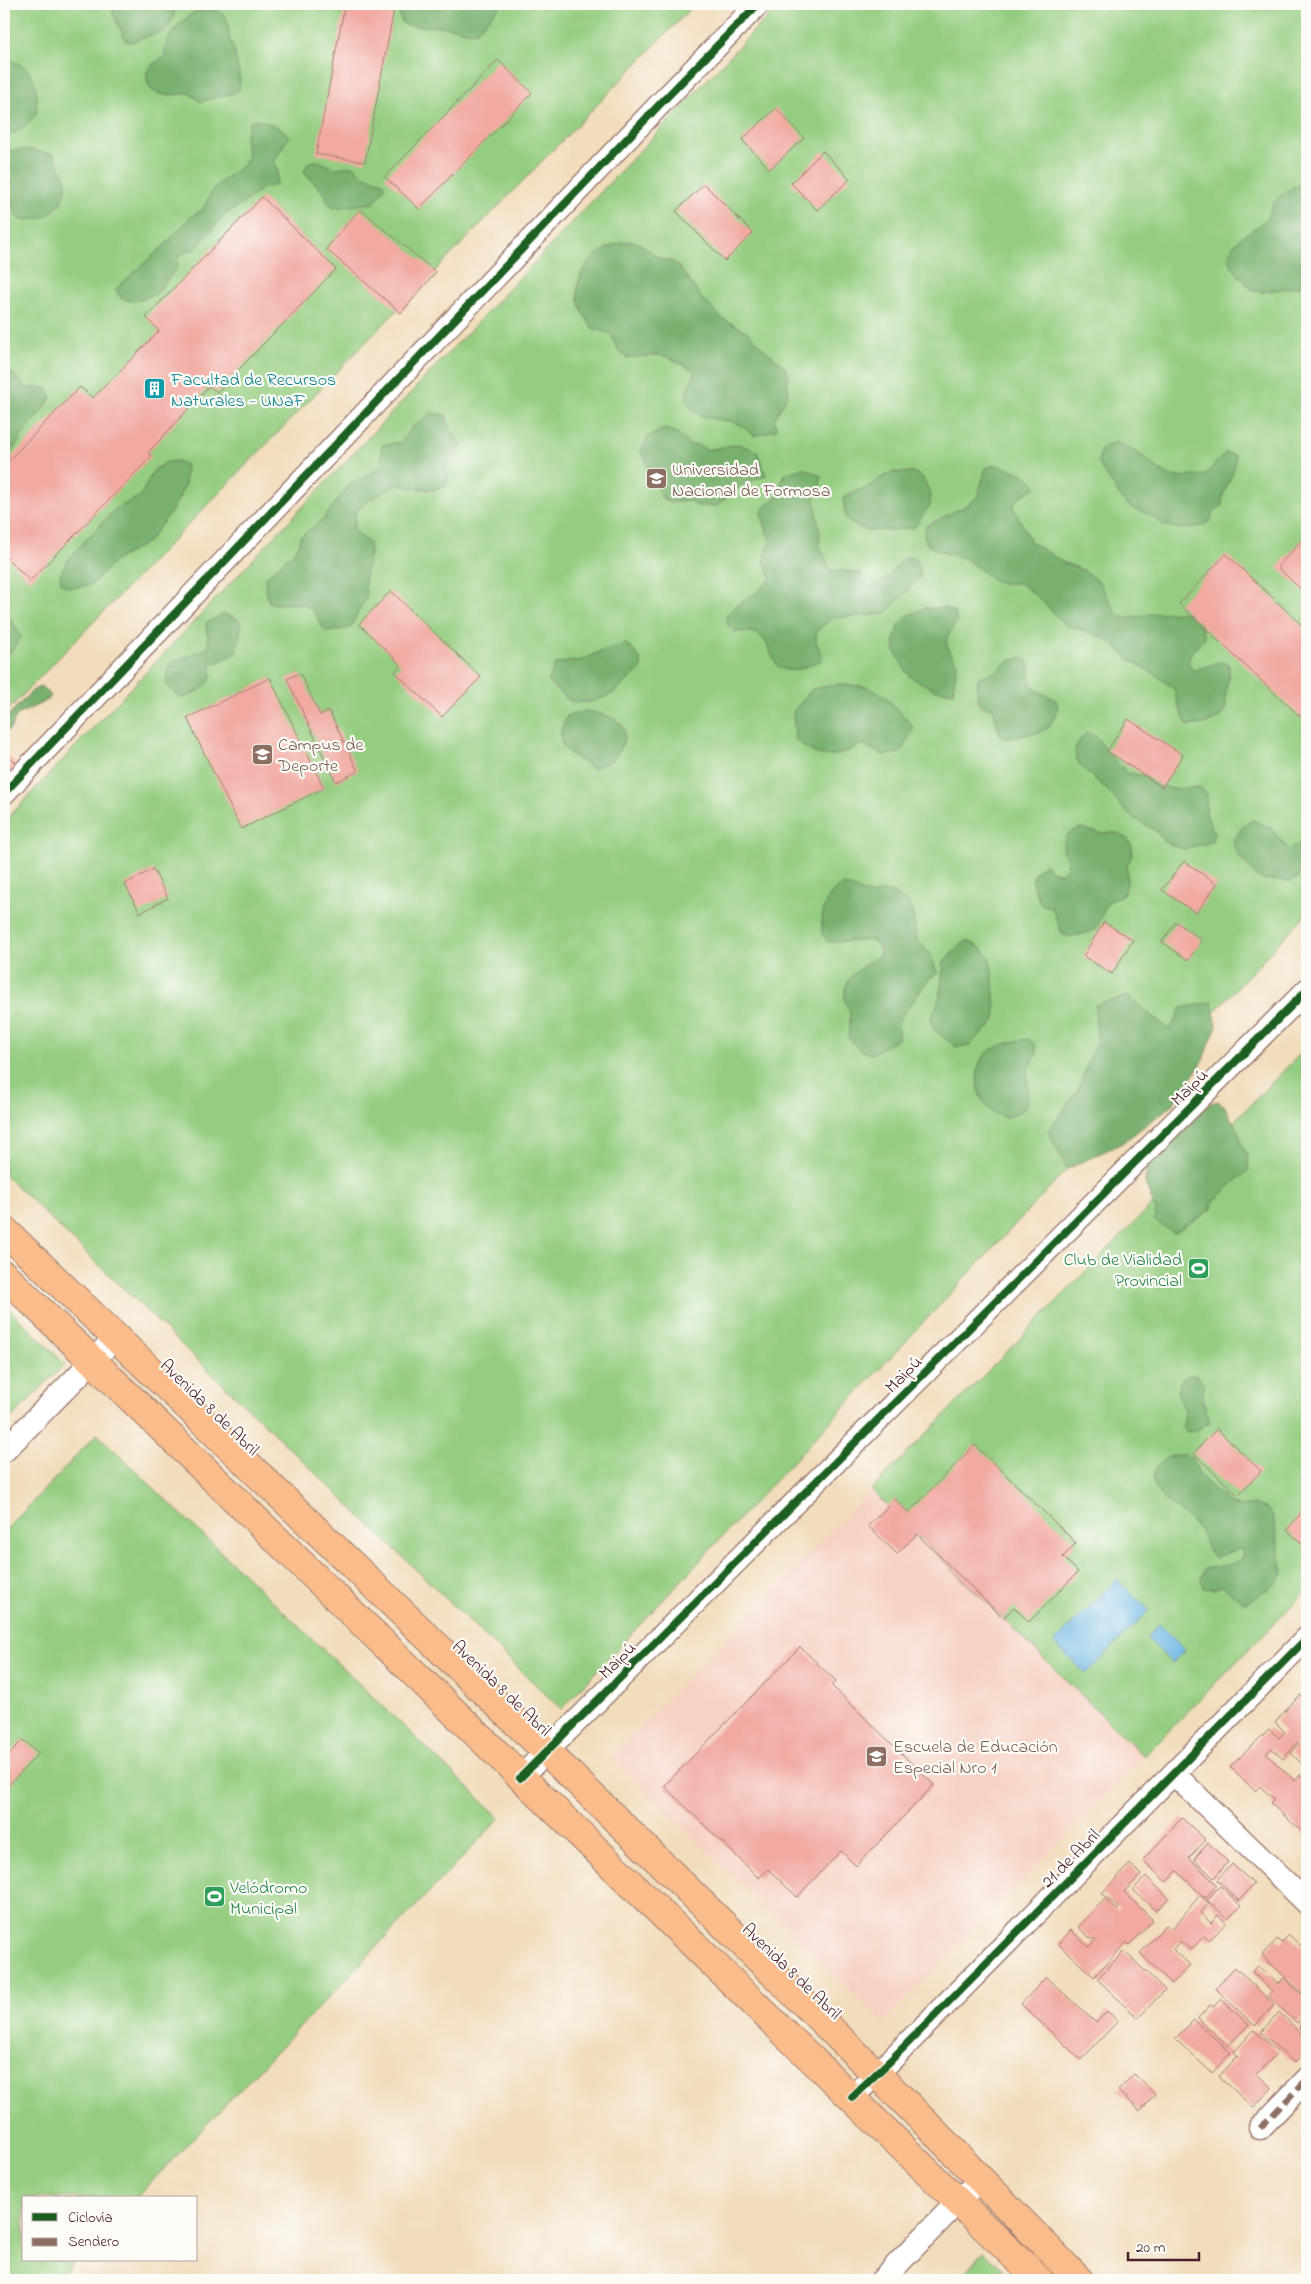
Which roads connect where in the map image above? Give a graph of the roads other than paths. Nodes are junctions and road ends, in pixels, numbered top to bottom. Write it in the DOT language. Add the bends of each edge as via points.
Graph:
graph roads {
  1 [pos="758,4"];
  2 [pos="4,793"];
  3 [pos="1307,990"];
  4 [pos="4,1230"];
  5 [pos="4,1275"];
  6 [pos="116,1338"];
  7 [pos="92,1361"];
  8 [pos="4,1451"];
  9 [pos="1307,1638"];
  10 [pos="547,1752"];
  11 [pos="1174,1774"];
  12 [pos="520,1778"];
  13 [pos="1307,1903"];
  14 [pos="876,2074"];
  15 [pos="1307,2079"];
  16 [pos="852,2097"];
  17 [pos="1260,2128"];
  18 [pos="980,2179"];
  19 [pos="958,2200"];
  20 [pos="882,2280"];
  21 [pos="1039,2280"];
  22 [pos="1079,2280"];
  1 -- 2 [label="street"];
  3 -- 10 [label="street, Maipú"];
  4 -- 6 [label="main road, Avenida 8 de Abril"];
  5 -- 7 [label="main road"];
  6 -- 7 [label="street"];
  6 -- 10 [label="main road, Avenida 8 de Abril"];
  7 -- 8 [label="street"];
  7 -- 12 [label="main road"];
  9 -- 11 [label="street, 21 de Abril"];
  10 -- 12 [label="street, Maipú"];
  10 -- 14 [label="main road, Avenida 8 de Abril"];
  11 -- 13 [label="street"];
  11 -- 14 [label="street, 21 de Abril"];
  12 -- 16 [label="main road"];
  14 -- 16 [label="street, 21 de Abril"];
  14 -- 18 [label="main road, Avenida 8 de Abril"];
  15 -- 17 [label="street"];
  16 -- 19 [label="main road"];
  18 -- 19 [label="street"];
  18 -- 22 [label="main road, Avenida 8 de Abril"];
  19 -- 20 [label="street"];
  19 -- 21 [label="main road"];
}
